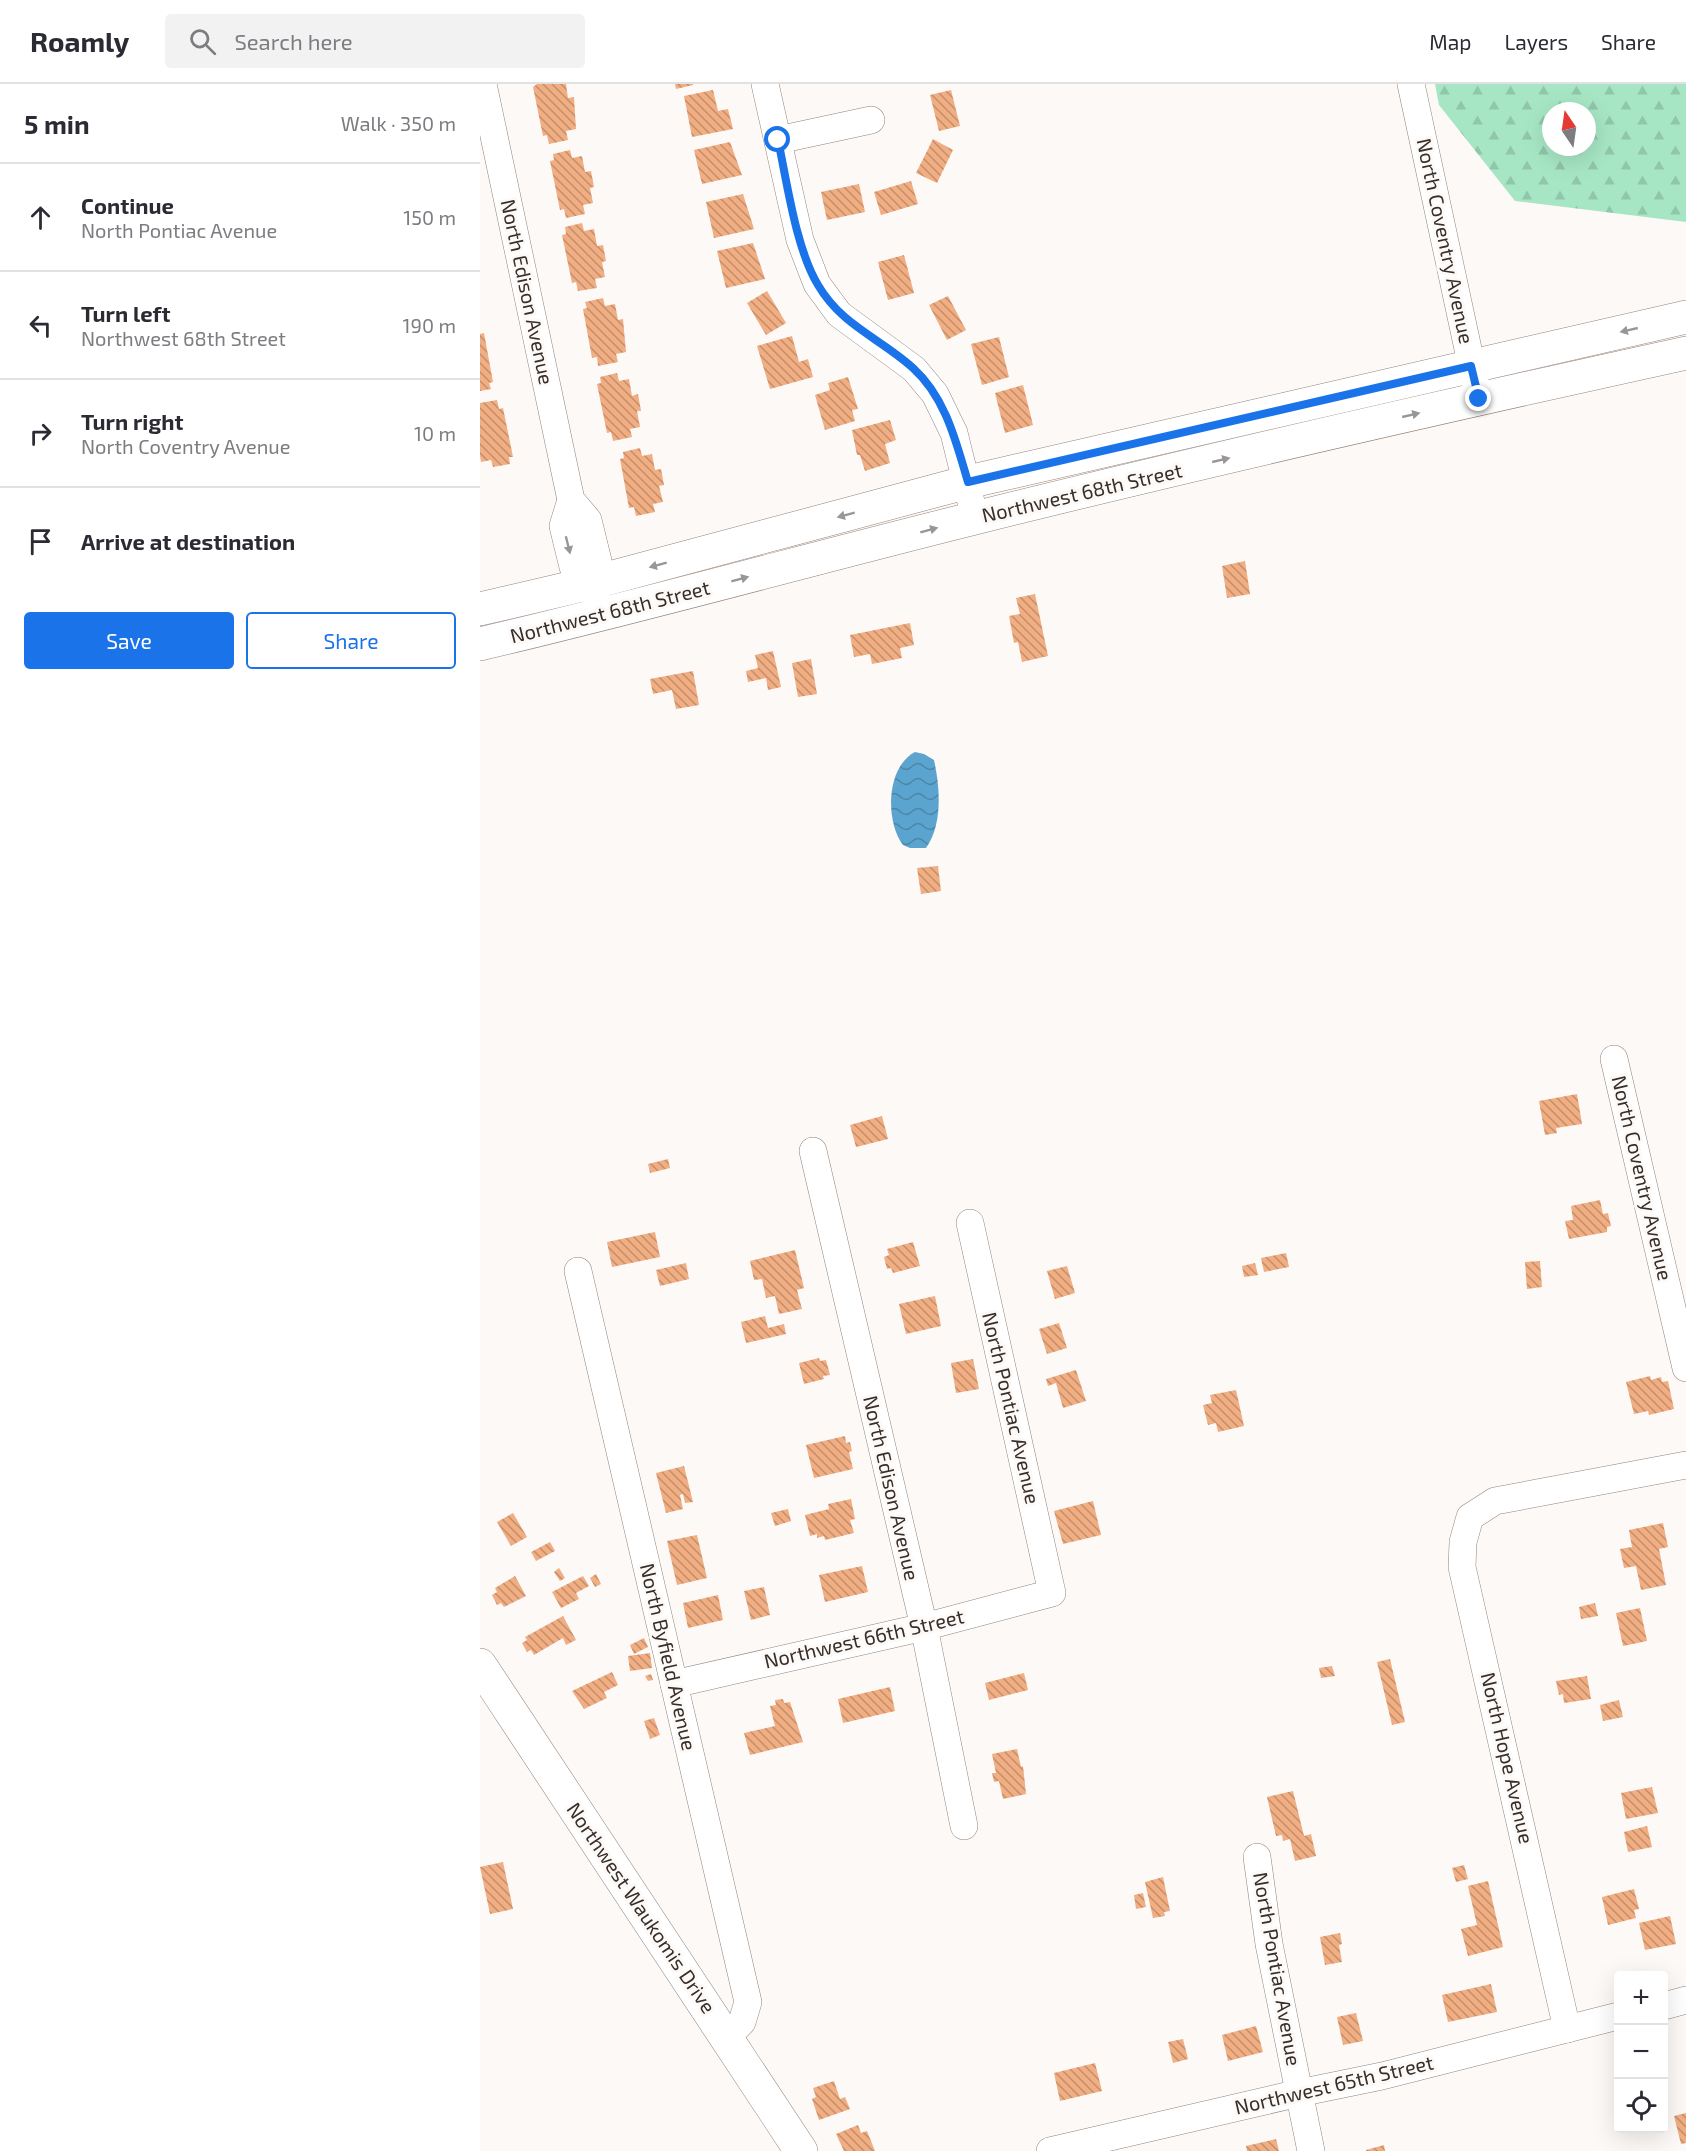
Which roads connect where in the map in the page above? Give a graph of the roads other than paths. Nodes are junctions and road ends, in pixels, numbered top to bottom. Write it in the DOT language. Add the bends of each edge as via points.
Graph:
graph roads {
  1 [pos="483,84"];
  2 [pos="765,84"];
  3 [pos="1411,84"];
  4 [pos="871,120"];
  5 [pos="778,140"];
  6 [pos="1686,317"];
  7 [pos="1686,353"];
  8 [pos="1471,366"];
  9 [pos="1479,399"];
  10 [pos="968,482"];
  11 [pos="975,518"];
  12 [pos="591,583"];
  13 [pos="480,609"];
  14 [pos="601,616"];
  15 [pos="480,644"];
  16 [pos="1614,1059"];
  17 [pos="813,1151"];
  18 [pos="970,1223"];
  19 [pos="578,1271"];
  20 [pos="1686,1368"];
  21 [pos="1686,1465"];
  22 [pos="1052,1593"];
  23 [pos="924,1627"];
  24 [pos="480,1665"];
  25 [pos="674,1683"];
  26 [pos="964,1826"];
  27 [pos="1257,1857"];
  28 [pos="1686,2000"];
  29 [pos="1668,2005"];
  30 [pos="1614,2017"];
  31 [pos="1567,2029"];
  32 [pos="727,2037"];
  33 [pos="1299,2092"];
  34 [pos="801,2151"];
  35 [pos="1050,2151"];
  36 [pos="1311,2151"];
  1 -- 12 [label="street, North Edison Avenue" via="571,500 588,520 598,561"];
  2 -- 5 [label="street"];
  3 -- 8 [label="street, North Coventry Avenue"];
  4 -- 5 [label="street"];
  5 -- 10 [label="street" via="800,240 817,284 838,314 914,369 935,394 954,433"];
  6 -- 8 [label="main road, Northwest 68th Street, one-way"];
  7 -- 9 [label="main road, Northwest 68th Street"];
  8 -- 9 [label="street, North Coventry Avenue"];
  8 -- 10 [label="main road, Northwest 68th Street"];
  11 -- 9 [label="main road, Northwest 68th Street, one-way"];
  10 -- 11 [label="street"];
  10 -- 12 [label="main road, Northwest 68th Street, one-way"];
  14 -- 11 [label="main road, Northwest 68th Street, one-way"];
  12 -- 13 [label="main road, Northwest 68th Street"];
  12 -- 14 [label="street, North Edison Avenue"];
  14 -- 15 [label="main road, Northwest 68th Street"];
  16 -- 20 [label="street, North Coventry Avenue"];
  17 -- 23 [label="street, North Edison Avenue"];
  18 -- 22 [label="street, North Pontiac Avenue"];
  19 -- 25 [label="street, North Byfield Avenue"];
  21 -- 31 [label="street, North Hope Avenue" via="1495,1501 1470,1516 1463,1542 1462,1567"];
  22 -- 23 [label="street, Northwest 66th Street"];
  23 -- 25 [label="street, Northwest 66th Street"];
  23 -- 26 [label="street, North Edison Avenue"];
  24 -- 32 [label="main road, Northwest Waukomis Drive"];
  25 -- 32 [label="street, North Byfield Avenue" via="748,2002 742,2022"];
  27 -- 33 [label="street, North Pontiac Avenue" via="1269,1944"];
  28 -- 29 [label="street"];
  30 -- 31 [label="street, Northwest 65th Street"];
  31 -- 33 [label="street, Northwest 65th Street" via="1382,2076"];
  32 -- 34 [label="main road, Northwest Waukomis Drive"];
  33 -- 35 [label="street, Northwest 65th Street"];
  33 -- 36 [label="street, North Pontiac Avenue"];
}
